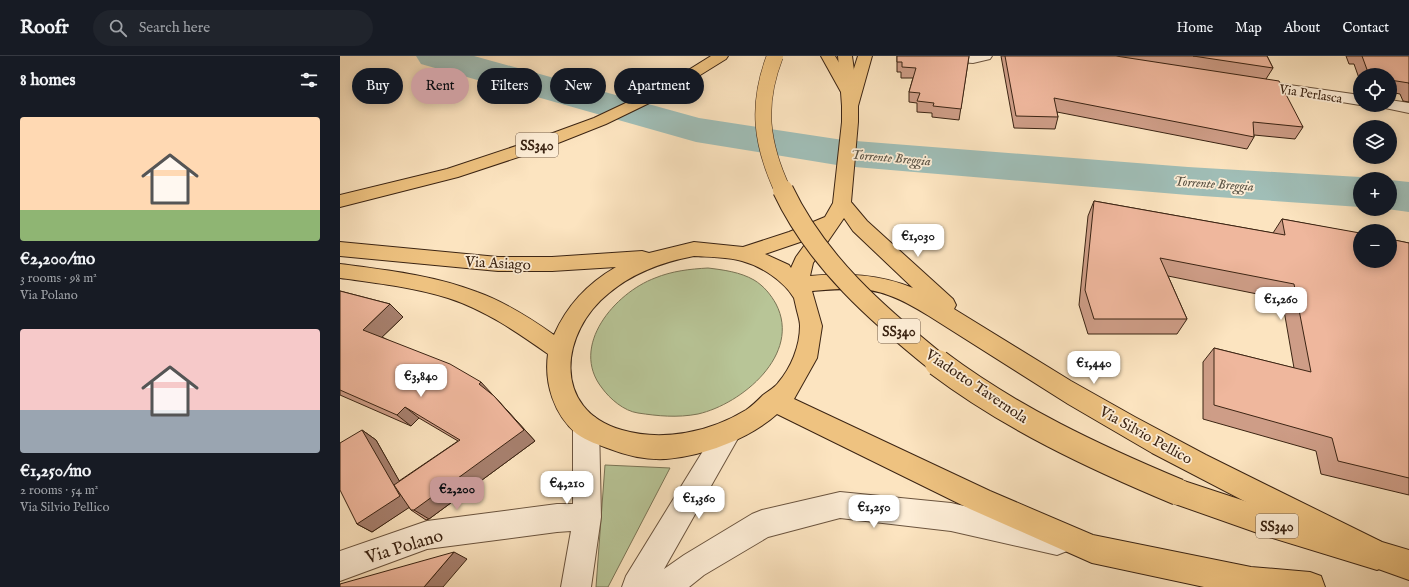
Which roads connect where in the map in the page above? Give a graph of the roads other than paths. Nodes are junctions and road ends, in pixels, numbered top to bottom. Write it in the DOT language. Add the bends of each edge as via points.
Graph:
graph roads {
  1 [pos="721,56"];
  2 [pos="775,56"];
  3 [pos="828,56"];
  4 [pos="845,56"];
  5 [pos="865,56"];
  6 [pos="933,56"];
  7 [pos="985,56"];
  8 [pos="1242,82"];
  9 [pos="1353,99"];
  10 [pos="1397,106"];
  11 [pos="850,107"];
  12 [pos="1409,108"];
  13 [pos="340,201"];
  14 [pos="840,204"];
  15 [pos="340,250"];
  16 [pos="745,253"];
  17 [pos="657,257"];
  18 [pos="340,271"];
  19 [pos="798,285"];
  20 [pos="973,332"];
  21 [pos="559,350"];
  22 [pos="776,402"];
  23 [pos="586,425"];
  24 [pos="728,433"];
  25 [pos="587,517"];
  26 [pos="1092,549"];
  27 [pos="1377,555"];
  28 [pos="1409,565"];
  29 [pos="340,566"];
  30 [pos="576,587"];
  31 [pos="637,587"];
  32 [pos="664,587"];
  33 [pos="1310,587"];
  1 -- 13 [label="main road, SS340" via="664,90 600,121 537,145 452,173"];
  2 -- 27 [label="main road, Viadotto Tavernola / SS340, bridge" via="766,83 762,125 770,161 789,207 820,253 891,324 920,349 983,394 1095,456 1178,492 1266,522"];
  3 -- 11 [label="main road"];
  4 -- 11 [label="main road"];
  5 -- 11 [label="main road"];
  6 -- 7 [label="street" via="973,59"];
  8 -- 9 [label="street, Via Perlasca"];
  10 -- 12 [label="street"];
  11 -- 14 [label="main road"];
  14 -- 16 [label="main road" via="810,232"];
  14 -- 19 [label="main road" via="804,262"];
  14 -- 20 [label="main road"];
  15 -- 17 [label="main road, Via Asiago" via="498,264 583,263"];
  16 -- 17 [label="main road" via="694,249"];
  16 -- 19 [label="main road" via="778,267"];
  17 -- 21 [label="main road" via="627,270 600,288 578,311 566,330"];
  18 -- 21 [label="main road" via="414,282 461,294 505,315"];
  19 -- 20 [label="main road, Via Silvio Pellico" via="848,283 894,289 940,311"];
  19 -- 22 [label="main road" via="808,303 812,330 807,358 794,381"];
  20 -- 27 [label="main road, Via Silvio Pellico" via="1159,444"];
  21 -- 23 [label="main road" via="558,377 567,404"];
  22 -- 24 [label="main road" via="754,420"];
  22 -- 26 [label="main road" via="980,500"];
  23 -- 24 [label="main road" via="612,439 650,448 692,445"];
  23 -- 25 [label="street"];
  24 -- 31 [label="street"];
  25 -- 29 [label="street, Via Polano" via="557,518 427,535"];
  25 -- 30 [label="street"];
  26 -- 32 [label="street" via="951,517 840,506 762,524 694,565"];
  26 -- 33 [label="main road" via="1251,582"];
  27 -- 28 [label="main road, Via Silvio Pellico"];
}
